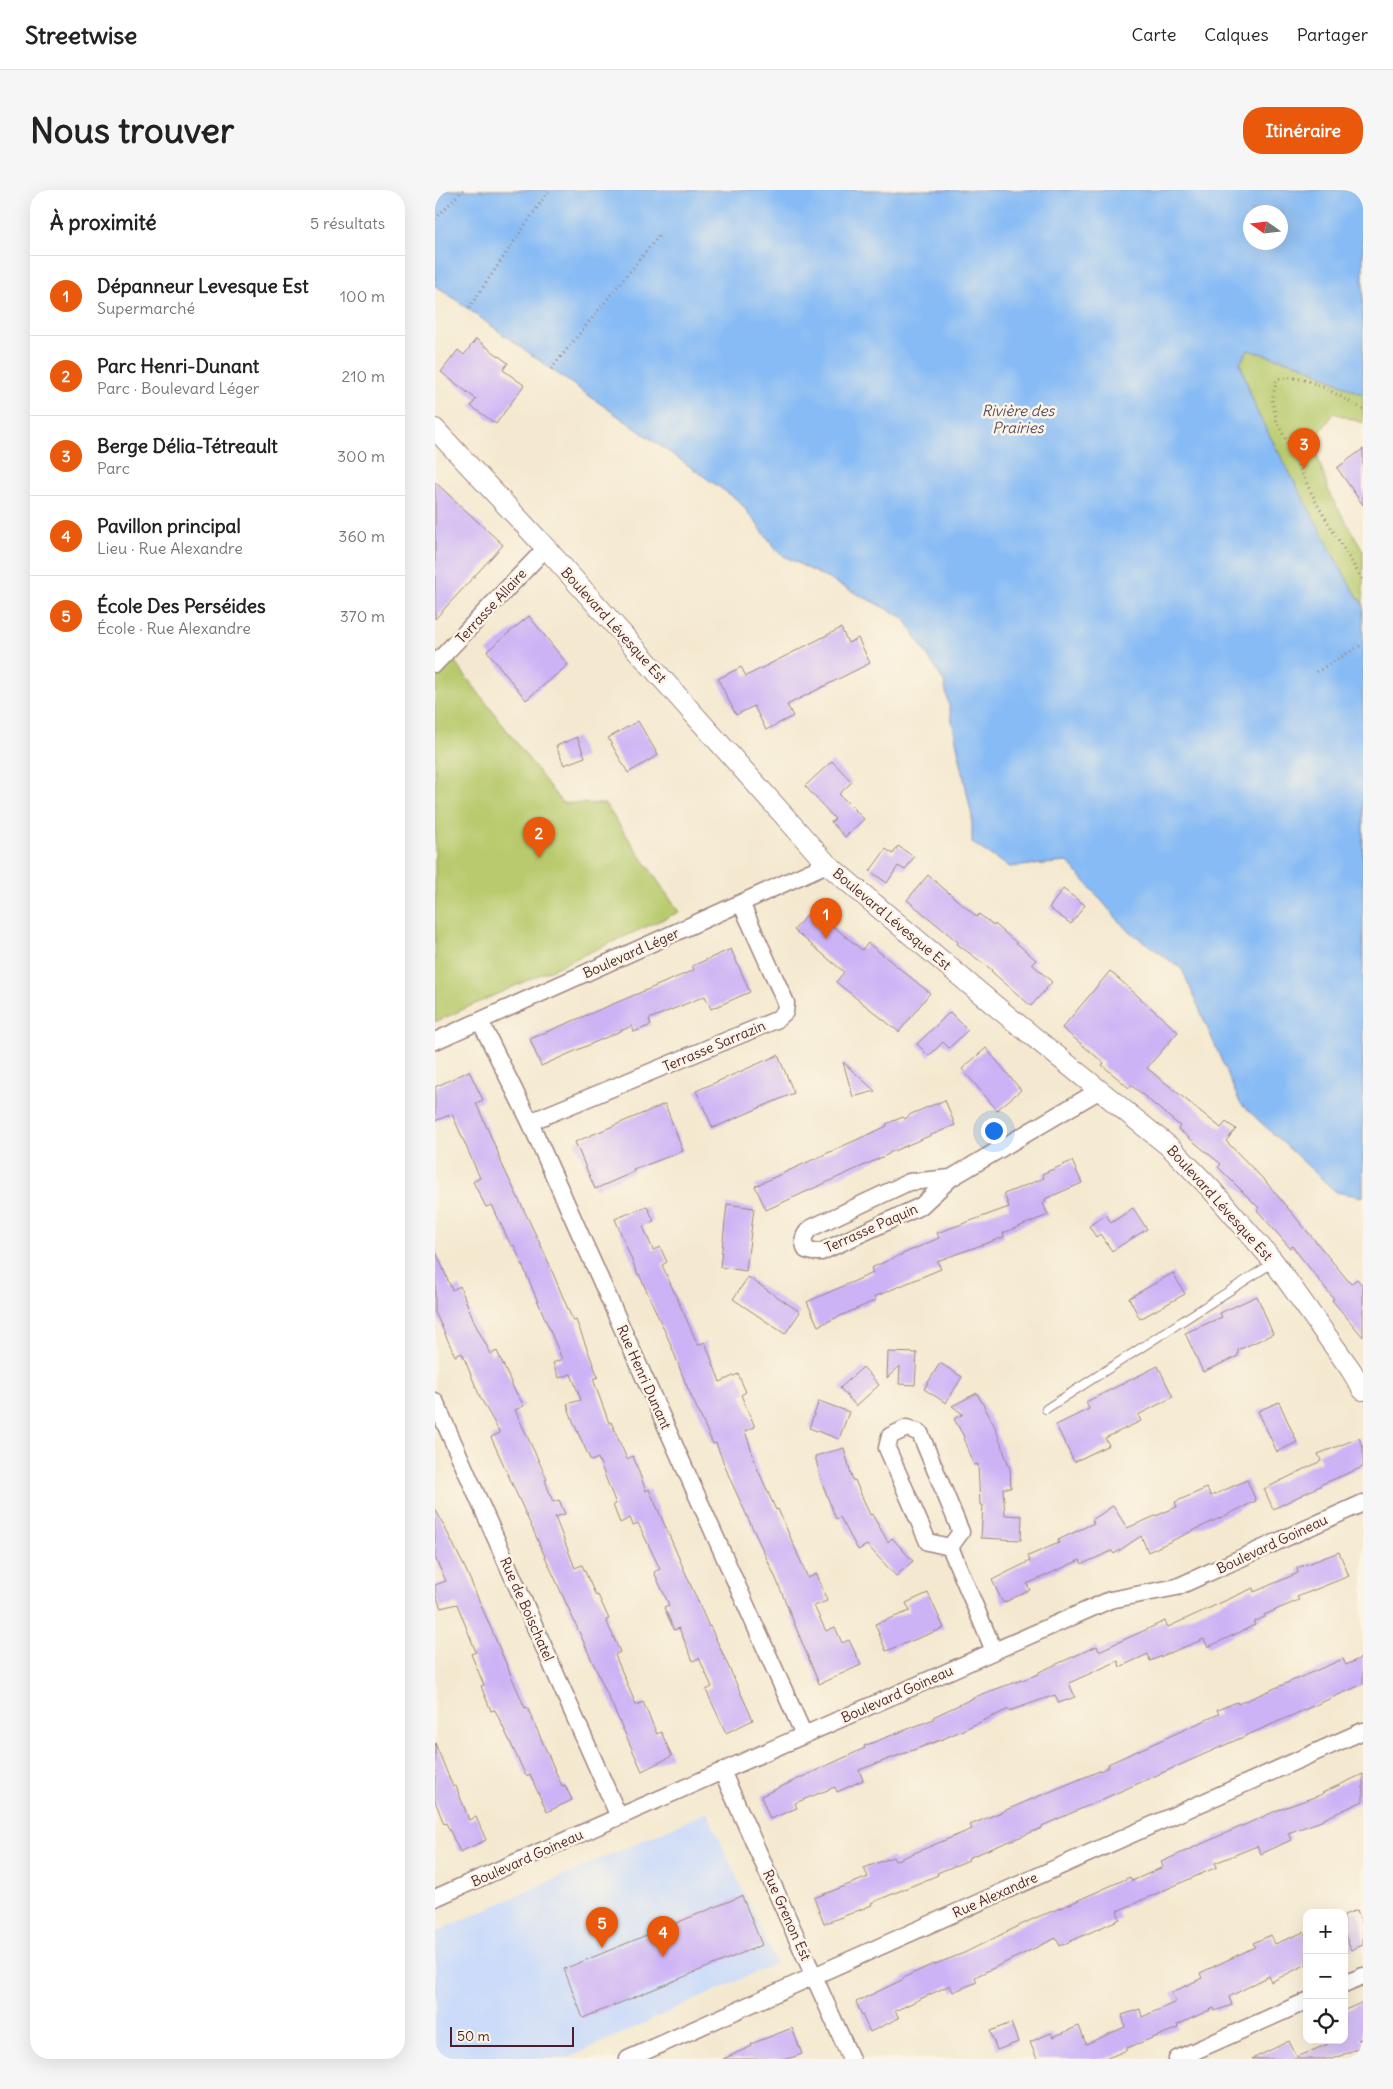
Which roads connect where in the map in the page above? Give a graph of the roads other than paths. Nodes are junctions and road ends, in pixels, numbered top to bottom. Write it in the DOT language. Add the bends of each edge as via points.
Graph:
graph roads {
  1 [pos="435,429"];
  2 [pos="546,548"];
  3 [pos="435,664"];
  4 [pos="827,864"];
  5 [pos="741,903"];
  6 [pos="480,1021"];
  7 [pos="435,1042"];
  8 [pos="1100,1090"];
  9 [pos="530,1122"];
  10 [pos="951,1178"];
  11 [pos="1274,1262"];
  12 [pos="1363,1390"];
  13 [pos="435,1402"];
  14 [pos="1045,1409"];
  15 [pos="1363,1502"];
  16 [pos="950,1547"];
  17 [pos="994,1651"];
  18 [pos="1363,1731"];
  19 [pos="804,1735"];
  20 [pos="722,1772"];
  21 [pos="619,1817"];
  22 [pos="436,1895"];
  23 [pos="814,1976"];
  24 [pos="1363,1976"];
  25 [pos="1348,1982"];
  26 [pos="1303,2003"];
  27 [pos="628,2059"];
  28 [pos="851,2059"];
  29 [pos="1177,2059"];
  1 -- 2 [label="street, Boulevard Lévesque Est"];
  2 -- 3 [label="street, Terrasse Allaire"];
  2 -- 4 [label="street, Boulevard Lévesque Est"];
  4 -- 5 [label="street, Boulevard Léger"];
  4 -- 8 [label="street, Boulevard Lévesque Est"];
  5 -- 6 [label="street, Boulevard Léger"];
  5 -- 9 [label="street, Terrasse Sarrazin" via="786,1003 785,1012 776,1020"];
  6 -- 7 [label="street, Boulevard Léger"];
  6 -- 9 [label="street, Rue Henri Dunant"];
  8 -- 10 [label="street, Terrasse Paquin"];
  8 -- 11 [label="street, Boulevard Lévesque Est" via="1171,1148"];
  9 -- 19 [label="street, Rue Henri Dunant"];
  10 -- 10 [label="street, Terrasse Paquin" via="909,1182 811,1228 803,1242 806,1250 821,1252 921,1206"];
  11 -- 12 [label="street, Boulevard Lévesque Est"];
  11 -- 14 [label="lane"];
  13 -- 21 [label="street, Rue de Boischatel"];
  15 -- 17 [label="street, Boulevard Goineau" via="1177,1587 1110,1600"];
  16 -- 16 [label="street" via="961,1532 920,1433 907,1428 889,1436 887,1448 929,1542"];
  16 -- 17 [label="street"];
  17 -- 19 [label="street, Boulevard Goineau"];
  18 -- 23 [label="street, Rue Alexandre"];
  19 -- 20 [label="street, Boulevard Goineau"];
  20 -- 21 [label="street, Boulevard Goineau"];
  20 -- 23 [label="street, Rue Grenon Est"];
  21 -- 22 [label="street, Boulevard Goineau"];
  23 -- 27 [label="street, Rue Alexandre"];
  23 -- 28 [label="street, Rue Grenon Est"];
  24 -- 25 [label="street"];
  26 -- 29 [label="street"];
}
